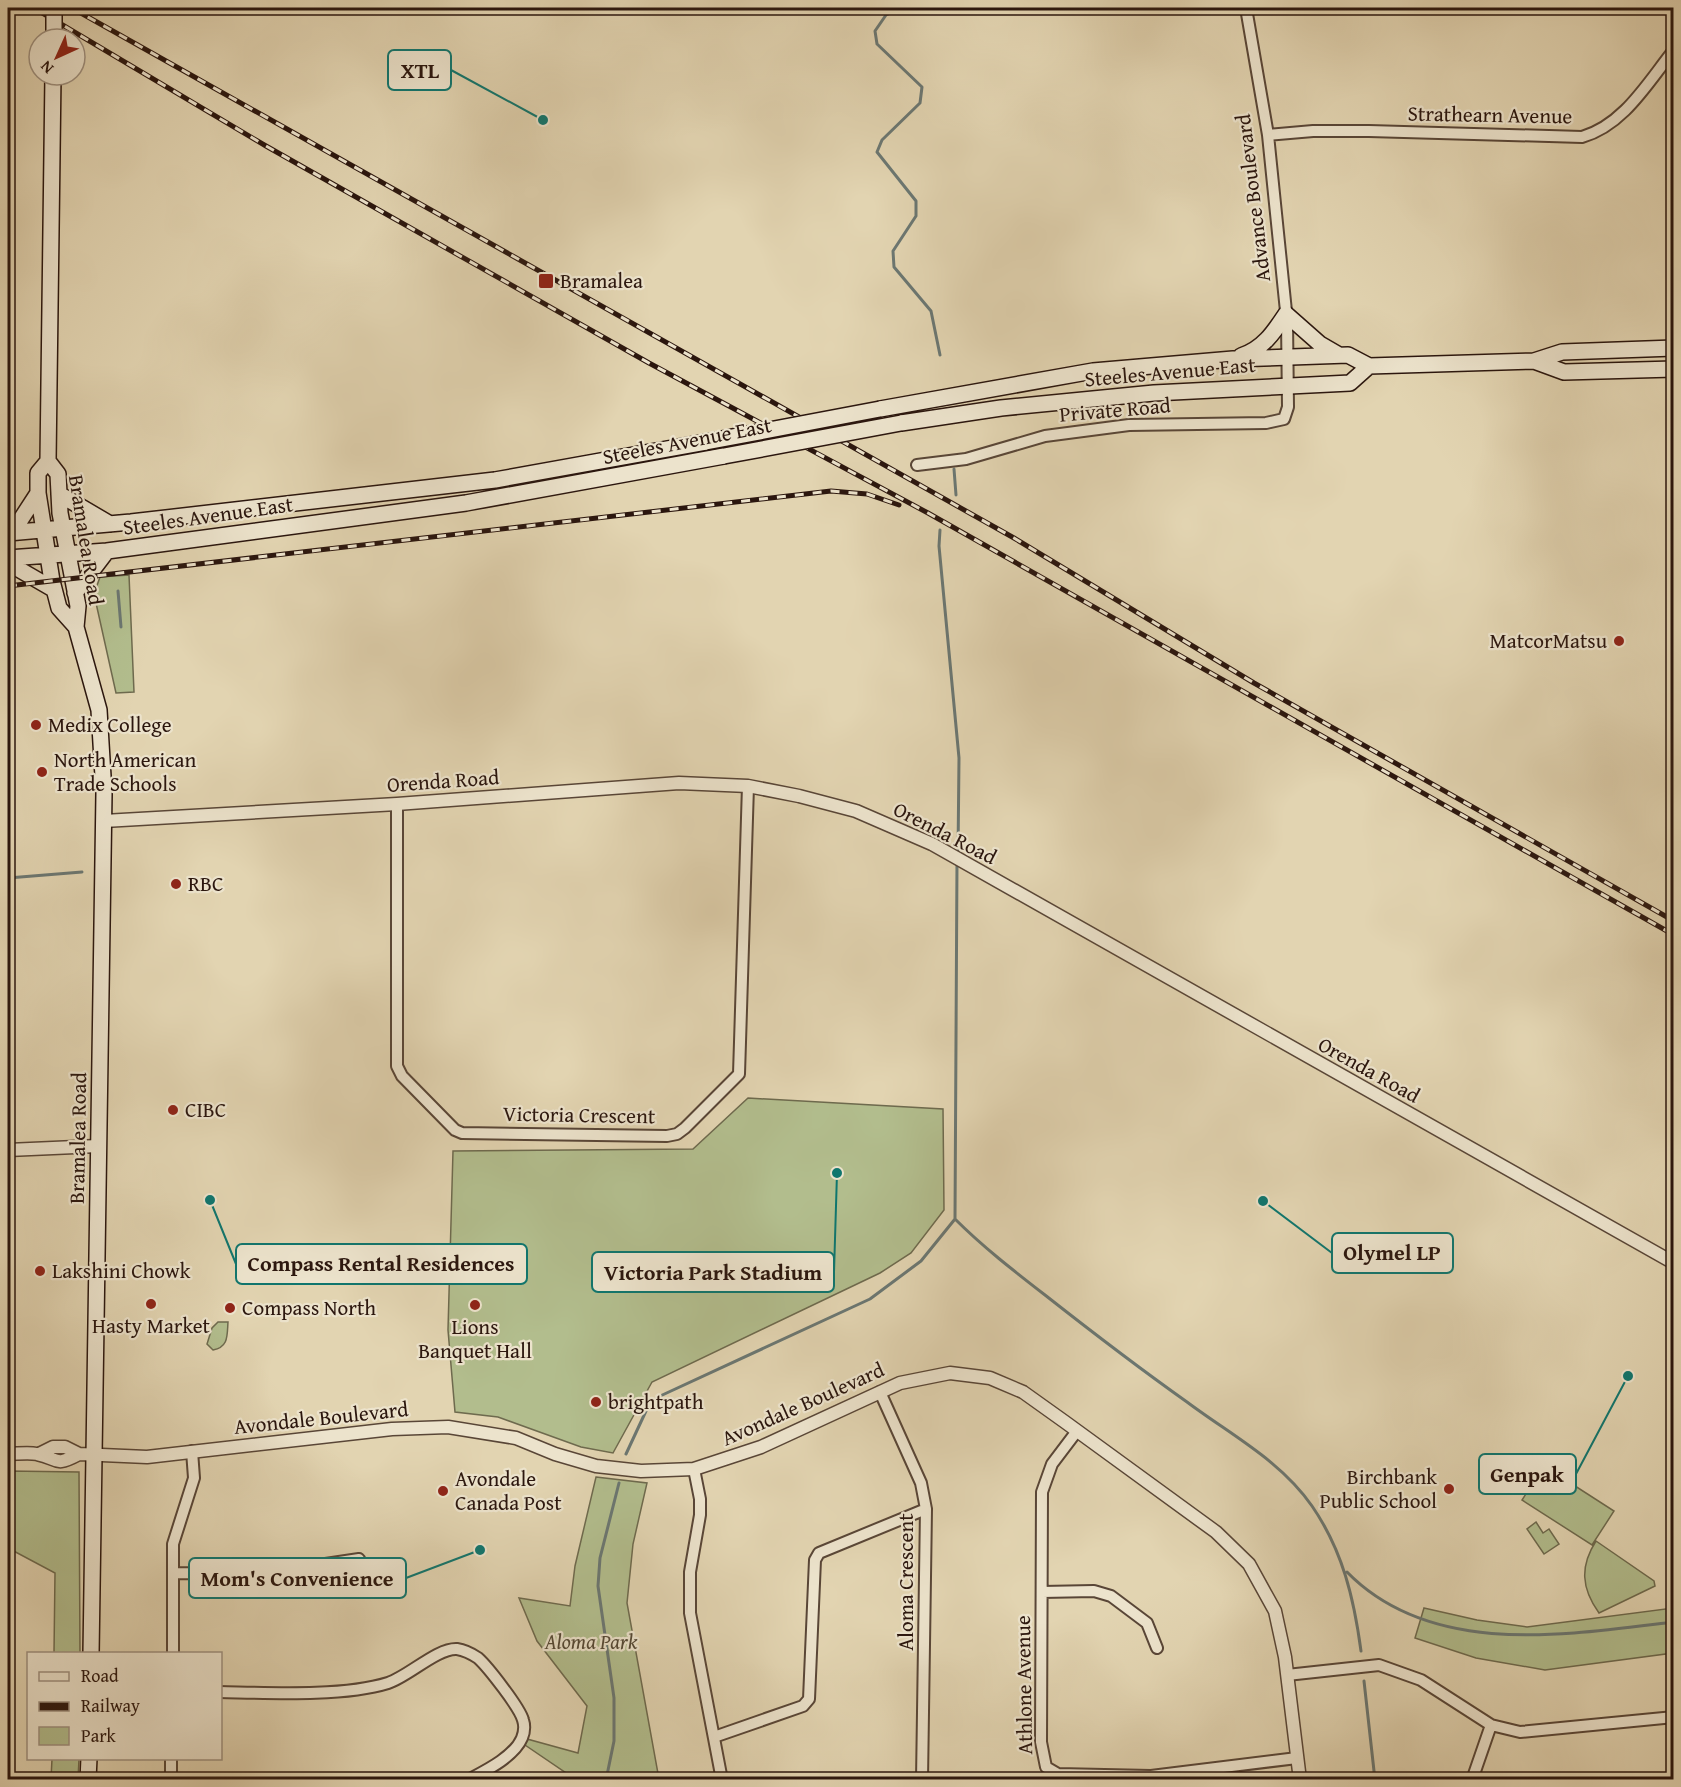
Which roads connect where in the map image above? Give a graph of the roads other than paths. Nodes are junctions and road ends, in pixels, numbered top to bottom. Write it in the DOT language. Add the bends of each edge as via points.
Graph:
graph roads {
  1 [pos="54,8"];
  2 [pos="1246,8"];
  3 [pos="54,27"];
  4 [pos="1674,50"];
  5 [pos="53,87"];
  6 [pos="1268,135"];
  7 [pos="1286,314"];
  8 [pos="1674,348"];
  9 [pos="1339,356"];
  10 [pos="1287,357"];
  11 [pos="1233,359"];
  12 [pos="1534,361"];
  13 [pos="1369,366"];
  14 [pos="1674,369"];
  15 [pos="1288,385"];
  16 [pos="48,460"];
  17 [pos="917,465"];
  18 [pos="495,480"];
  19 [pos="39,493"];
  20 [pos="58,494"];
  21 [pos="498,498"];
  22 [pos="110,524"];
  23 [pos="62,529"];
  24 [pos="44,530"];
  25 [pos="10,533"];
  26 [pos="107,551"];
  27 [pos="66,554"];
  28 [pos="48,555"];
  29 [pos="8,558"];
  30 [pos="8,563"];
  31 [pos="53,589"];
  32 [pos="75,592"];
  33 [pos="76,627"];
  34 [pos="748,786"];
  35 [pos="397,804"];
  36 [pos="104,821"];
  37 [pos="98,1146"];
  38 [pos="8,1150"];
  39 [pos="1674,1263"];
  40 [pos="880,1392"];
  41 [pos="1077,1431"];
  42 [pos="192,1451"];
  43 [pos="8,1454"];
  44 [pos="94,1455"];
  45 [pos="694,1469"];
  46 [pos="926,1509"];
  47 [pos="359,1559"];
  48 [pos="173,1573"];
  49 [pos="1042,1592"];
  50 [pos="1157,1648"];
  51 [pos="91,1652"];
  52 [pos="173,1652"];
  53 [pos="1287,1675"];
  54 [pos="222,1692"];
  55 [pos="1674,1717"];
  56 [pos="1491,1725"];
  57 [pos="714,1737"];
  58 [pos="1298,1758"];
  59 [pos="88,1760"];
  60 [pos="171,1760"];
  61 [pos="88,1779"];
  62 [pos="171,1779"];
  63 [pos="468,1779"];
  64 [pos="722,1779"];
  65 [pos="922,1779"];
  66 [pos="1300,1779"];
  67 [pos="1473,1779"];
  1 -- 3 [label="main road, bridge"];
  2 -- 6 [label="street, Advance Boulevard"];
  4 -- 6 [label="street, Strathearn Avenue" via="1620,116 1582,137 1369,131"];
  5 -- 16 [label="main road, Bramalea Road"];
  6 -- 7 [label="street, Advance Boulevard"];
  7 -- 9 [label="main road"];
  7 -- 10 [label="street, Advance Boulevard"];
  7 -- 11 [label="main road" via="1270,338 1253,352"];
  8 -- 12 [label="main road, Steeles Avenue East" via="1562,352"];
  9 -- 10 [label="main road, Steeles Avenue East"];
  9 -- 13 [label="main road, Steeles Avenue East" via="1348,355"];
  10 -- 11 [label="main road, Steeles Avenue East"];
  10 -- 15 [label="street, Advance Boulevard"];
  11 -- 18 [label="main road, Steeles Avenue East, bridge" via="1092,371"];
  12 -- 13 [label="main road, Steeles Avenue East"];
  12 -- 14 [label="main road, Steeles Avenue East" via="1564,372"];
  13 -- 15 [label="main road, Steeles Avenue East" via="1350,383"];
  15 -- 17 [label="street, Private Road" via="1288,407 1280,421 1129,425 1045,436 966,459"];
  15 -- 21 [label="main road, Steeles Avenue East, bridge" via="1001,408"];
  16 -- 19 [label="main road, Bramalea Road" via="38,473"];
  16 -- 20 [label="main road, Bramalea Road" via="58,474"];
  18 -- 21 [label="main road"];
  18 -- 22 [label="main road, Steeles Avenue East"];
  19 -- 24 [label="main road, Bramalea Road"];
  19 -- 25 [label="main road"];
  20 -- 22 [label="main road"];
  20 -- 23 [label="main road, Bramalea Road"];
  21 -- 26 [label="main road, Steeles Avenue East"];
  22 -- 23 [label="main road, Steeles Avenue East"];
  23 -- 24 [label="main road, Steeles Avenue East"];
  23 -- 27 [label="main road, Bramalea Road"];
  24 -- 25 [label="main road, Steeles Avenue East"];
  24 -- 28 [label="main road, Bramalea Road"];
  26 -- 27 [label="main road, Steeles Avenue East"];
  26 -- 32 [label="main road"];
  27 -- 28 [label="main road, Steeles Avenue East"];
  27 -- 32 [label="main road, Bramalea Road"];
  28 -- 29 [label="main road, Steeles Avenue East"];
  28 -- 31 [label="main road, Bramalea Road"];
  30 -- 31 [label="main road"];
  31 -- 33 [label="main road, Bramalea Road" via="59,608"];
  32 -- 33 [label="main road, Bramalea Road"];
  33 -- 36 [label="main road, Bramalea Road" via="99,710"];
  34 -- 35 [label="street, Orenda Road" via="679,783"];
  34 -- 35 [label="street, Victoria Crescent" via="739,1074 686,1128 667,1136 462,1133 402,1076 397,1065"];
  34 -- 39 [label="street, Orenda Road" via="856,811 946,852"];
  35 -- 36 [label="street, Orenda Road"];
  36 -- 37 [label="main road, Bramalea Road"];
  37 -- 38 [label="street"];
  37 -- 44 [label="main road, Bramalea Road"];
  40 -- 41 [label="street, Avondale Boulevard" via="922,1377 971,1374 1023,1392"];
  40 -- 45 [label="street, Avondale Boulevard" via="761,1448"];
  40 -- 46 [label="street, Aloma Crescent" via="921,1483"];
  41 -- 49 [label="street, Athlone Avenue" via="1046,1475 1042,1492"];
  41 -- 53 [label="street, Avondale Boulevard" via="1238,1551 1275,1611"];
  42 -- 44 [label="street, Avondale Boulevard" via="147,1456"];
  42 -- 45 [label="street, Avondale Boulevard" via="393,1429 448,1427 516,1438 596,1466 634,1471"];
  42 -- 48 [label="street" via="194,1478 173,1544"];
  43 -- 44 [label="street, Avondale Boulevard" via="39,1454 53,1462 65,1462 79,1454"];
  44 -- 51 [label="main road, Bramalea Road"];
  45 -- 57 [label="street" via="700,1515 690,1572 690,1613"];
  46 -- 57 [label="street" via="819,1553 815,1560 809,1699 803,1706 766,1722"];
  46 -- 65 [label="street, Aloma Crescent"];
  47 -- 48 [label="street" via="258,1574"];
  48 -- 52 [label="street"];
  49 -- 50 [label="street" via="1095,1591 1111,1596 1147,1623"];
  49 -- 58 [label="street, Athlone Avenue" via="1041,1742 1046,1767 1053,1772 1151,1776"];
  53 -- 56 [label="street" via="1379,1665 1421,1680"];
  53 -- 58 [label="street, Avondale Boulevard"];
  54 -- 63 [label="street" via="290,1694 363,1688 405,1676 449,1650 469,1652 479,1659 520,1714 524,1727 522,1738 510,1753"];
  55 -- 56 [label="street" via="1539,1732"];
  56 -- 67 [label="street"];
  57 -- 64 [label="street"];
  58 -- 66 [label="street, Avondale Boulevard"];
  59 -- 61 [label="main road"];
  60 -- 62 [label="street"];
}
